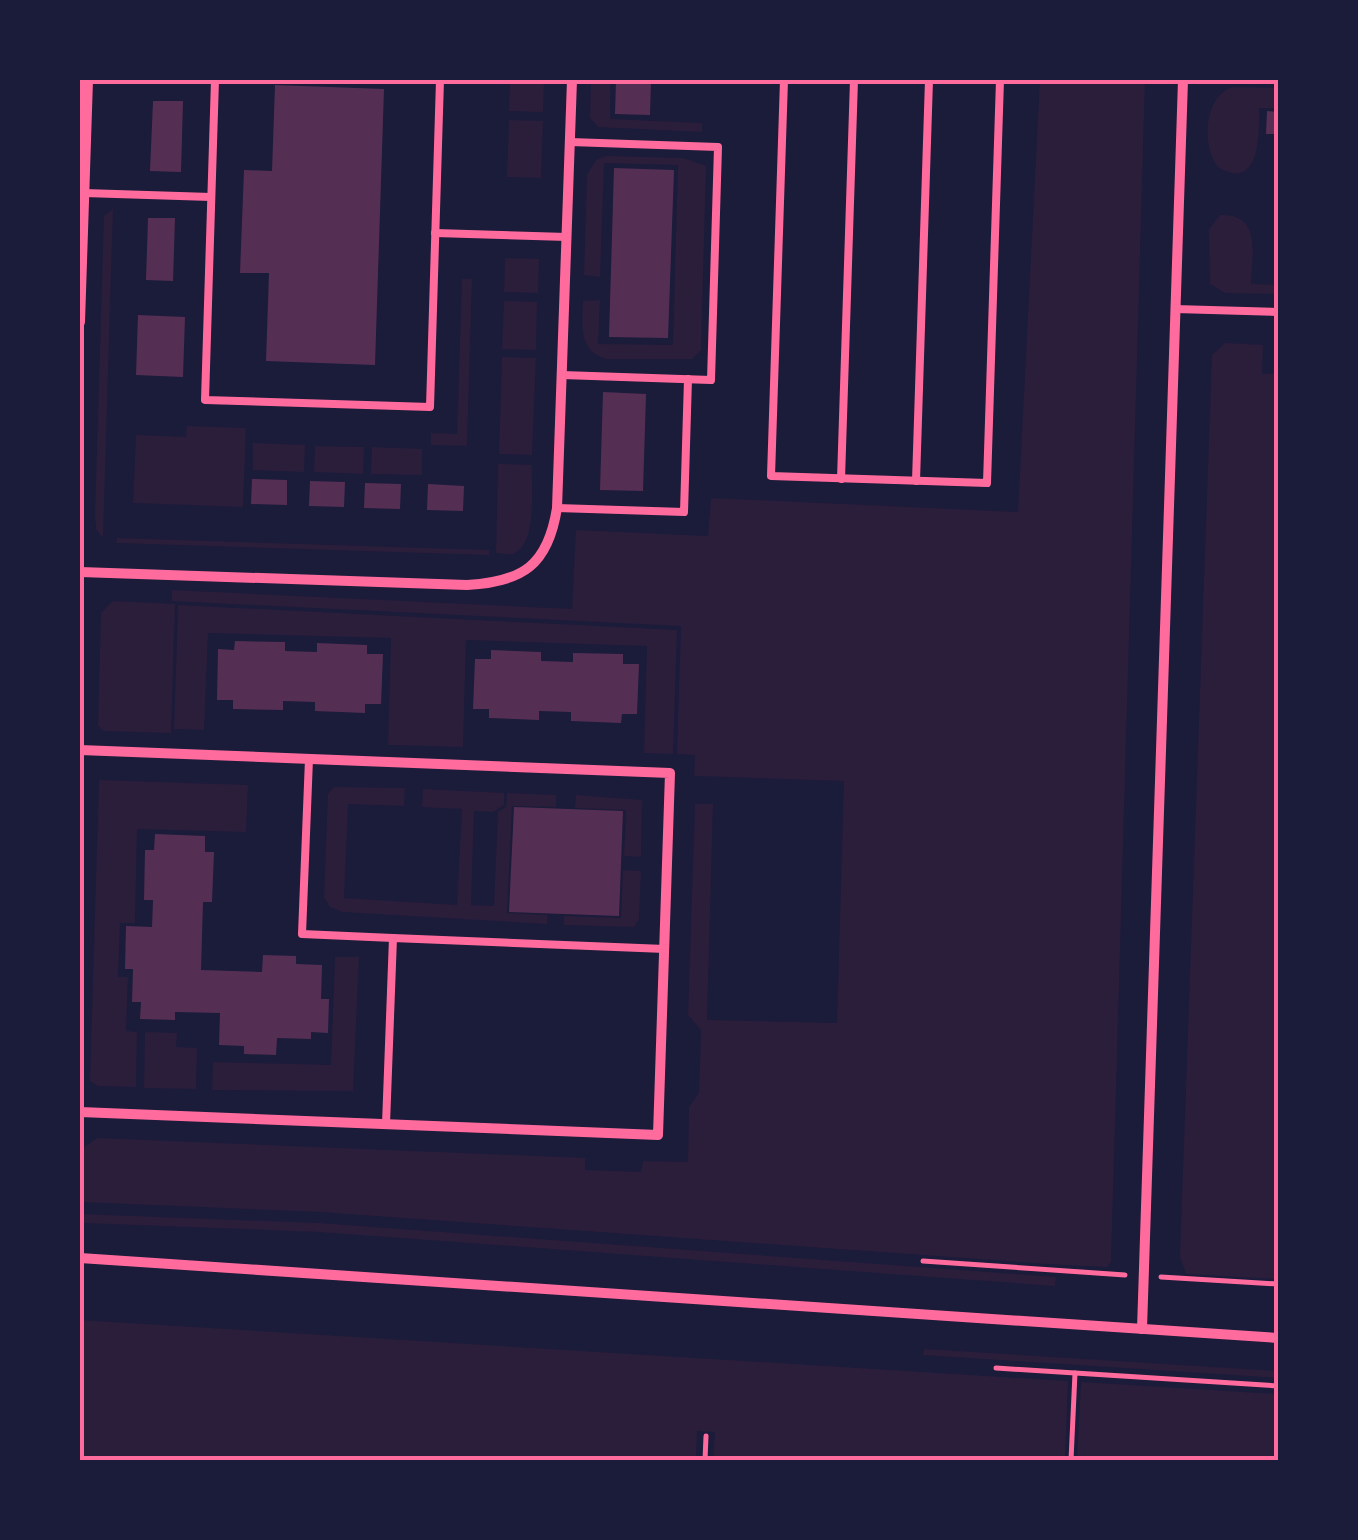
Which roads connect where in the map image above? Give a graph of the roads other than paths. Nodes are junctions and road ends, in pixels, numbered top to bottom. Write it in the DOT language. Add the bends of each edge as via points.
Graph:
graph roads {
  1 [pos="88,80"];
  2 [pos="214,80"];
  3 [pos="440,80"];
  4 [pos="572,80"];
  5 [pos="784,80"];
  6 [pos="854,80"];
  7 [pos="929,80"];
  8 [pos="1000,80"];
  9 [pos="1182,80"];
  10 [pos="570,142"];
  11 [pos="84,194"];
  12 [pos="211,197"];
  13 [pos="82,219"];
  14 [pos="436,233"];
  15 [pos="566,237"];
  16 [pos="1175,309"];
  17 [pos="1278,312"];
  18 [pos="80,322"];
  19 [pos="562,375"];
  20 [pos="688,378"];
  21 [pos="841,478"];
  22 [pos="916,481"];
  23 [pos="558,508"];
  24 [pos="80,572"];
  25 [pos="80,750"];
  26 [pos="309,759"];
  27 [pos="393,938"];
  28 [pos="665,949"];
  29 [pos="80,1112"];
  30 [pos="386,1124"];
  31 [pos="80,1258"];
  32 [pos="1142,1329"];
  33 [pos="1278,1338"];
  1 -- 11 [label="street"];
  2 -- 12 [label="lane"];
  3 -- 14 [label="lane"];
  4 -- 10 [label="street"];
  5 -- 21 [label="lane" via="772,476"];
  6 -- 21 [label="lane"];
  7 -- 22 [label="lane"];
  8 -- 22 [label="lane" via="987,483"];
  9 -- 16 [label="street"];
  10 -- 15 [label="street"];
  10 -- 20 [label="lane" via="718,147 711,380"];
  11 -- 12 [label="lane"];
  11 -- 13 [label="street"];
  12 -- 14 [label="lane" via="205,400 430,407"];
  13 -- 18 [label="street"];
  14 -- 15 [label="lane"];
  15 -- 19 [label="street"];
  16 -- 17 [label="lane"];
  16 -- 32 [label="street"];
  19 -- 20 [label="lane"];
  19 -- 23 [label="street"];
  20 -- 23 [label="lane" via="684,512"];
  21 -- 22 [label="lane"];
  23 -- 24 [label="street" via="537,561 491,584"];
  25 -- 26 [label="street"];
  26 -- 27 [label="lane" via="302,934"];
  26 -- 28 [label="street" via="670,773"];
  27 -- 28 [label="lane"];
  27 -- 30 [label="lane"];
  28 -- 30 [label="street" via="658,1135"];
  29 -- 30 [label="street"];
  31 -- 32 [label="street"];
  32 -- 33 [label="street"];
}
